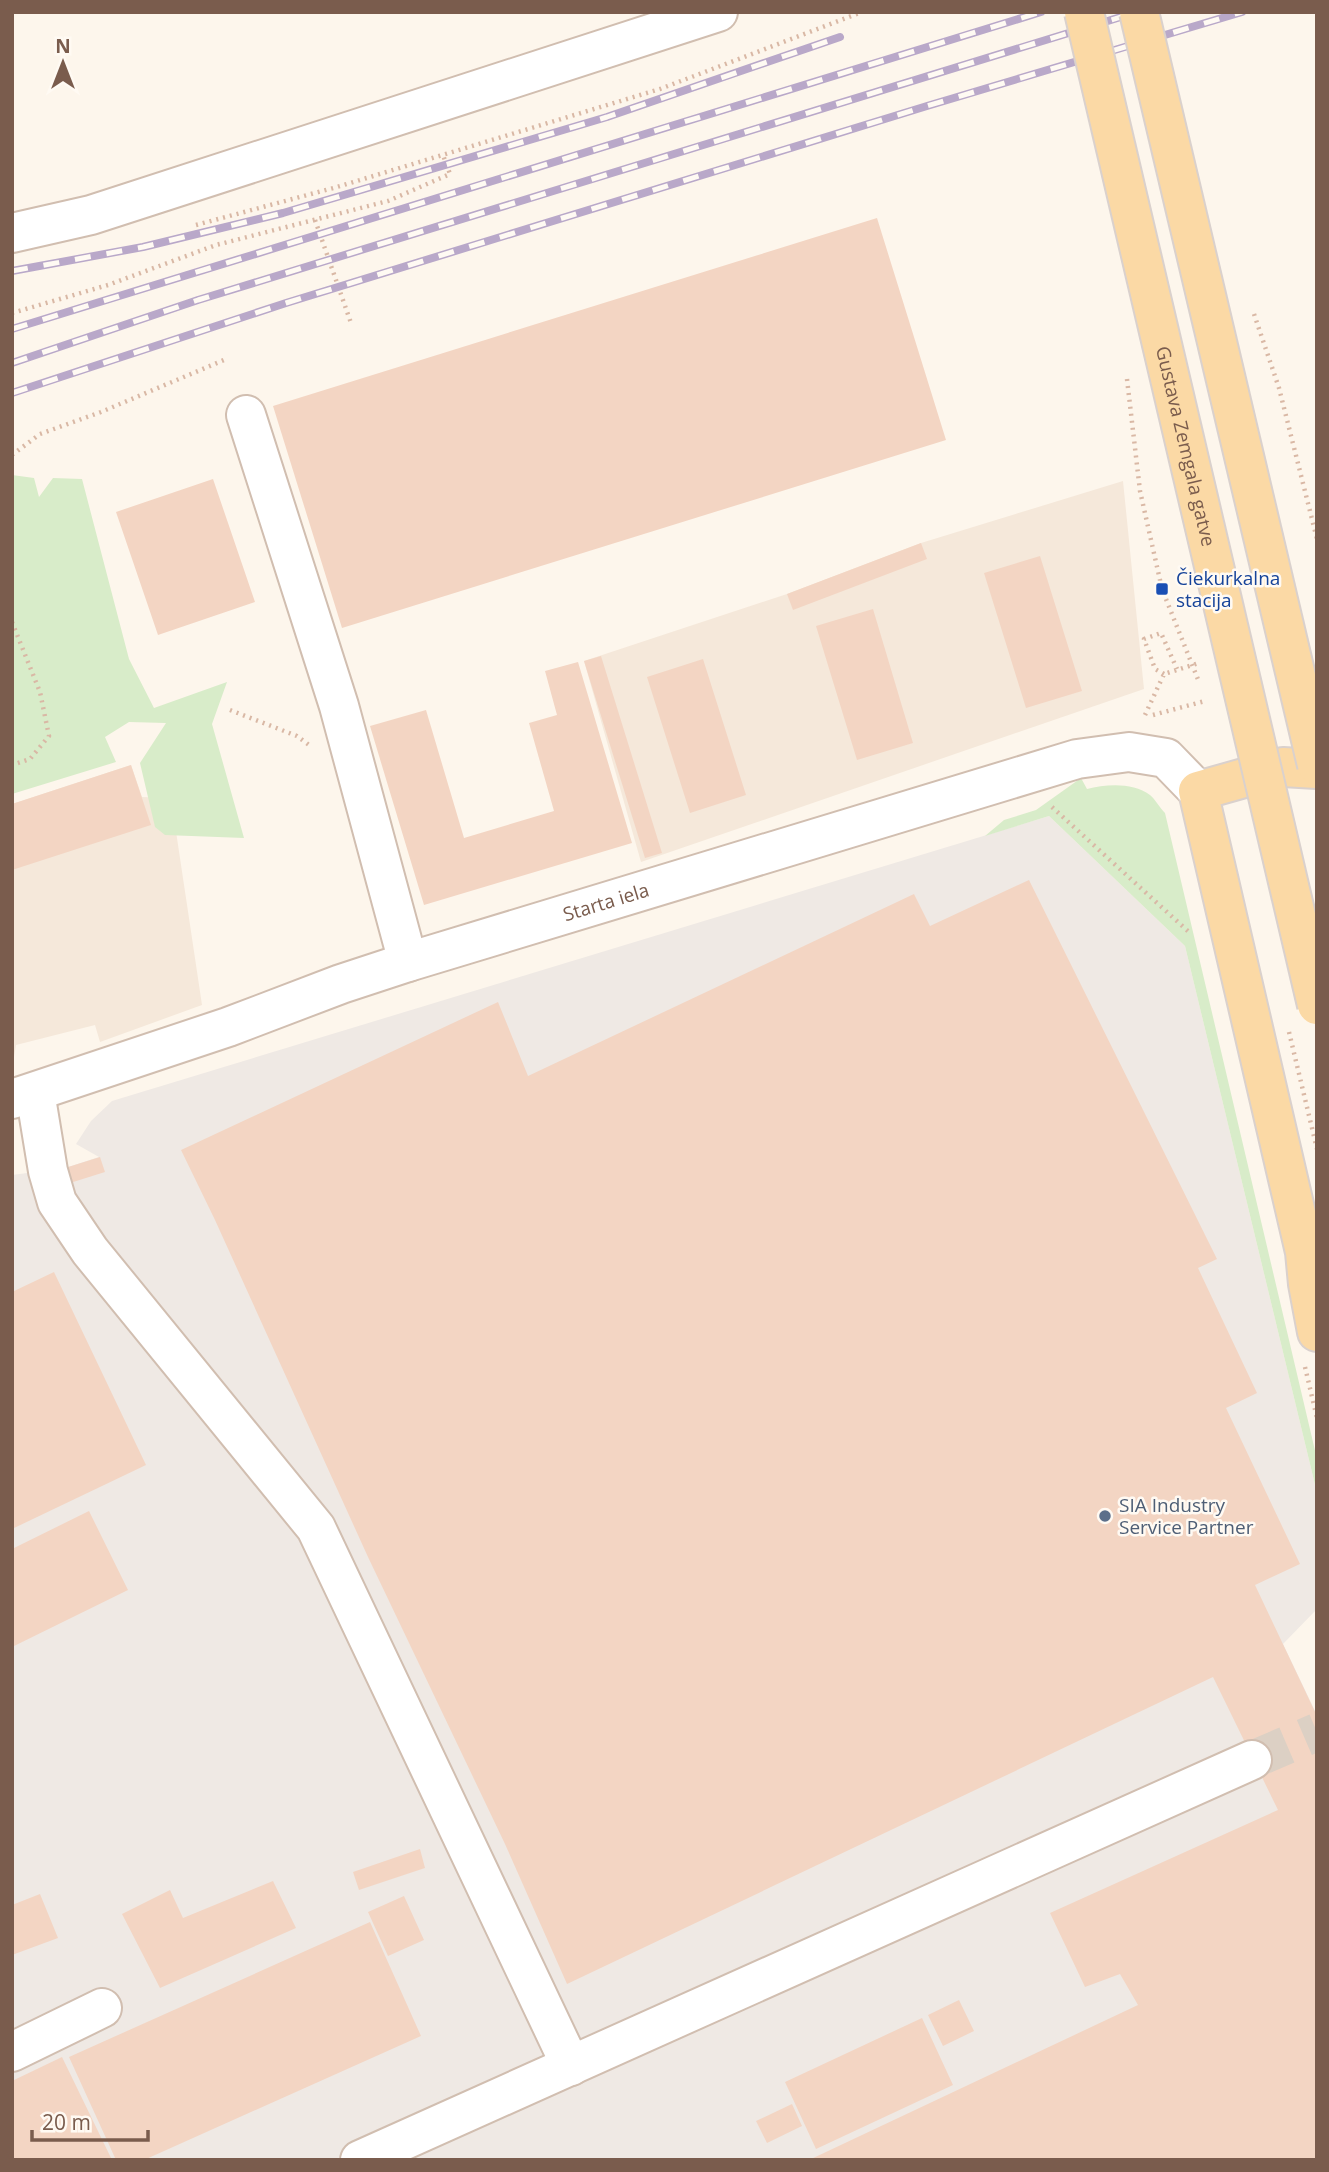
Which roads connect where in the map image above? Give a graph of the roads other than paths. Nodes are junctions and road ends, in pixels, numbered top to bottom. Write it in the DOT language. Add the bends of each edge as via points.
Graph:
graph roads {
  1 [pos="718,12"];
  2 [pos="1084,12"];
  3 [pos="1139,12"];
  4 [pos="12,233"];
  5 [pos="246,415"];
  6 [pos="1317,767"];
  7 [pos="1198,791"];
  8 [pos="408,962"];
  9 [pos="1317,1005"];
  10 [pos="24,1096"];
  11 [pos="1317,1332"];
  12 [pos="1252,1760"];
  13 [pos="102,2008"];
  14 [pos="12,2052"];
  15 [pos="571,2066"];
  16 [pos="360,2160"];
  1 -- 4 [label="street" via="91,215"];
  2 -- 9 [label="main road, Gustava Zemgala gatve, bridge"];
  3 -- 6 [label="main road, bridge"];
  5 -- 8 [label="street" via="339,706"];
  6 -- 7 [label="main road" via="1283,767"];
  7 -- 8 [label="street, Starta iela" via="1166,758 1129,752 1077,759"];
  7 -- 11 [label="main road" via="1305,1252"];
  8 -- 10 [label="street, Starta iela"];
  10 -- 15 [label="street" via="57,1202 90,1251 316,1528"];
  12 -- 15 [label="street"];
  13 -- 14 [label="street"];
  15 -- 16 [label="street"];
}
